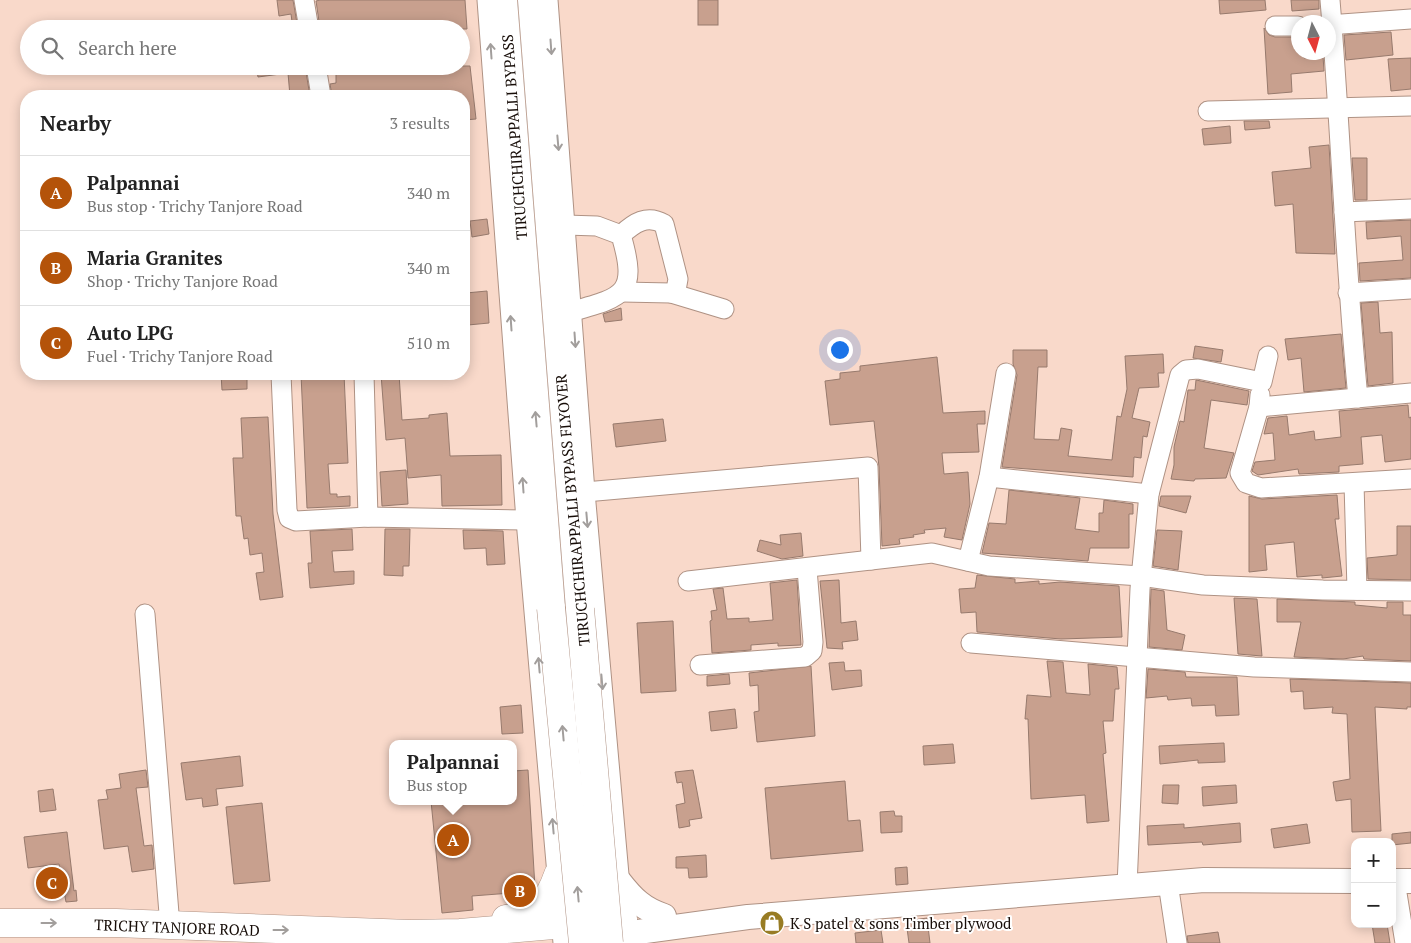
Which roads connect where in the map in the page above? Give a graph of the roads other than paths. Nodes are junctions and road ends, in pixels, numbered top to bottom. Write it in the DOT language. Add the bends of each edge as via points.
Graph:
graph roads {
  1 [pos="304,0"];
  2 [pos="487,0"];
  3 [pos="503,0"];
  4 [pos="532,0"];
  5 [pos="548,0"];
  6 [pos="1330,0"];
  7 [pos="1330,15"];
  8 [pos="1411,19"];
  9 [pos="307,20"];
  10 [pos="1336,25"];
  11 [pos="1275,26"];
  12 [pos="1291,26"];
  13 [pos="1333,60"];
  14 [pos="318,75"];
  15 [pos="546,86"];
  16 [pos="320,90"];
  17 [pos="1411,106"];
  18 [pos="1338,108"];
  19 [pos="1208,111"];
  20 [pos="1411,209"];
  21 [pos="1344,212"];
  22 [pos="565,225"];
  23 [pos="621,234"];
  24 [pos="525,274"];
  25 [pos="1411,289"];
  26 [pos="622,292"];
  27 [pos="671,293"];
  28 [pos="1348,293"];
  29 [pos="724,309"];
  30 [pos="573,310"];
  31 [pos="1268,356"];
  32 [pos="1006,373"];
  33 [pos="281,380"];
  34 [pos="364,380"];
  35 [pos="1262,382"];
  36 [pos="1411,393"];
  37 [pos="1358,398"];
  38 [pos="1259,407"];
  39 [pos="989,477"];
  40 [pos="1411,479"];
  41 [pos="1354,483"];
  42 [pos="585,492"];
  43 [pos="1150,494"];
  44 [pos="368,517"];
  45 [pos="526,520"];
  46 [pos="871,560"];
  47 [pos="968,561"];
  48 [pos="808,569"];
  49 [pos="1141,576"];
  50 [pos="688,581"];
  51 [pos="1357,590"];
  52 [pos="1411,591"];
  53 [pos="145,614"];
  54 [pos="970,644"];
  55 [pos="1137,658"];
  56 [pos="700,665"];
  57 [pos="1411,672"];
  58 [pos="558,875"];
  59 [pos="620,881"];
  60 [pos="1351,881"];
  61 [pos="1399,881"];
  62 [pos="1168,883"];
  63 [pos="1127,886"];
  64 [pos="0,923"];
  65 [pos="170,926"];
  66 [pos="661,929"];
  67 [pos="460,933"];
  68 [pos="620,935"];
  69 [pos="568,938"];
  70 [pos="534,943"];
  71 [pos="1177,943"];
  72 [pos="1405,943"];
  1 -- 9 [label="street"];
  45 -- 2 [label="street, one-way"];
  3 -- 24 [label="highway, TIRUCHCHIRAPPALLI BYPASS"];
  4 -- 15 [label="highway, TIRUCHCHIRAPPALLI BYPASS"];
  5 -- 15 [label="street, one-way"];
  6 -- 7 [label="street"];
  8 -- 10 [label="street"];
  11 -- 12 [label="street"];
  13 -- 18 [label="street"];
  14 -- 16 [label="street"];
  15 -- 22 [label="street, one-way"];
  15 -- 68 [label="highway, TIRUCHCHIRAPPALLI BYPASS FLYOVER, bridge" via="580,609"];
  17 -- 18 [label="street"];
  18 -- 19 [label="street"];
  18 -- 21 [label="street"];
  20 -- 21 [label="street"];
  21 -- 28 [label="street"];
  22 -- 23 [label="street" via="597,226"];
  22 -- 30 [label="street"];
  23 -- 26 [label="street" via="628,268"];
  23 -- 27 [label="street" via="633,224 647,219 664,224 679,285"];
  69 -- 24 [label="highway, TIRUCHCHIRAPPALLI BYPASS FLYOVER, one-way, bridge" via="551,608"];
  25 -- 28 [label="street"];
  26 -- 27 [label="street"];
  26 -- 30 [label="street" via="610,301"];
  27 -- 29 [label="street"];
  28 -- 37 [label="street"];
  30 -- 42 [label="street, one-way"];
  31 -- 35 [label="street"];
  32 -- 39 [label="street"];
  33 -- 44 [label="street" via="289,518 296,521"];
  34 -- 44 [label="street"];
  35 -- 38 [label="street"];
  35 -- 43 [label="street" via="1198,369 1186,370 1180,375"];
  36 -- 37 [label="street"];
  37 -- 38 [label="street"];
  38 -- 41 [label="street" via="1240,472 1246,483 1261,488"];
  39 -- 43 [label="street"];
  39 -- 47 [label="street"];
  40 -- 41 [label="street"];
  41 -- 51 [label="street"];
  42 -- 46 [label="street" via="868,467"];
  42 -- 59 [label="street, one-way"];
  43 -- 49 [label="street"];
  44 -- 45 [label="street"];
  58 -- 45 [label="street, one-way"];
  46 -- 47 [label="street" via="932,554"];
  46 -- 48 [label="street"];
  47 -- 49 [label="street" via="989,566"];
  48 -- 50 [label="street"];
  48 -- 56 [label="street" via="812,651 804,657"];
  49 -- 51 [label="street" via="1203,585"];
  49 -- 55 [label="street"];
  51 -- 52 [label="street"];
  53 -- 65 [label="street"];
  54 -- 55 [label="street"];
  55 -- 57 [label="street" via="1254,667"];
  55 -- 63 [label="street"];
  58 -- 67 [label="highway" via="552,891 539,909 525,916 476,922"];
  58 -- 69 [label="street"];
  59 -- 66 [label="main road"];
  59 -- 68 [label="street"];
  60 -- 62 [label="main road" via="1204,880"];
  61 -- 72 [label="street"];
  62 -- 63 [label="main road"];
  62 -- 71 [label="street"];
  63 -- 66 [label="main road" via="748,917"];
  64 -- 65 [label="highway, TRICHY TANJORE ROAD, one-way"];
  65 -- 67 [label="highway, TRICHY TANJORE ROAD, one-way"];
  66 -- 68 [label="main road"];
  67 -- 69 [label="highway, TRICHY TANJORE ROAD"];
  68 -- 69 [label="highway, TRICHY TANJORE ROAD"];
  69 -- 70 [label="highway, TRICHY TANJORE ROAD"];
}
